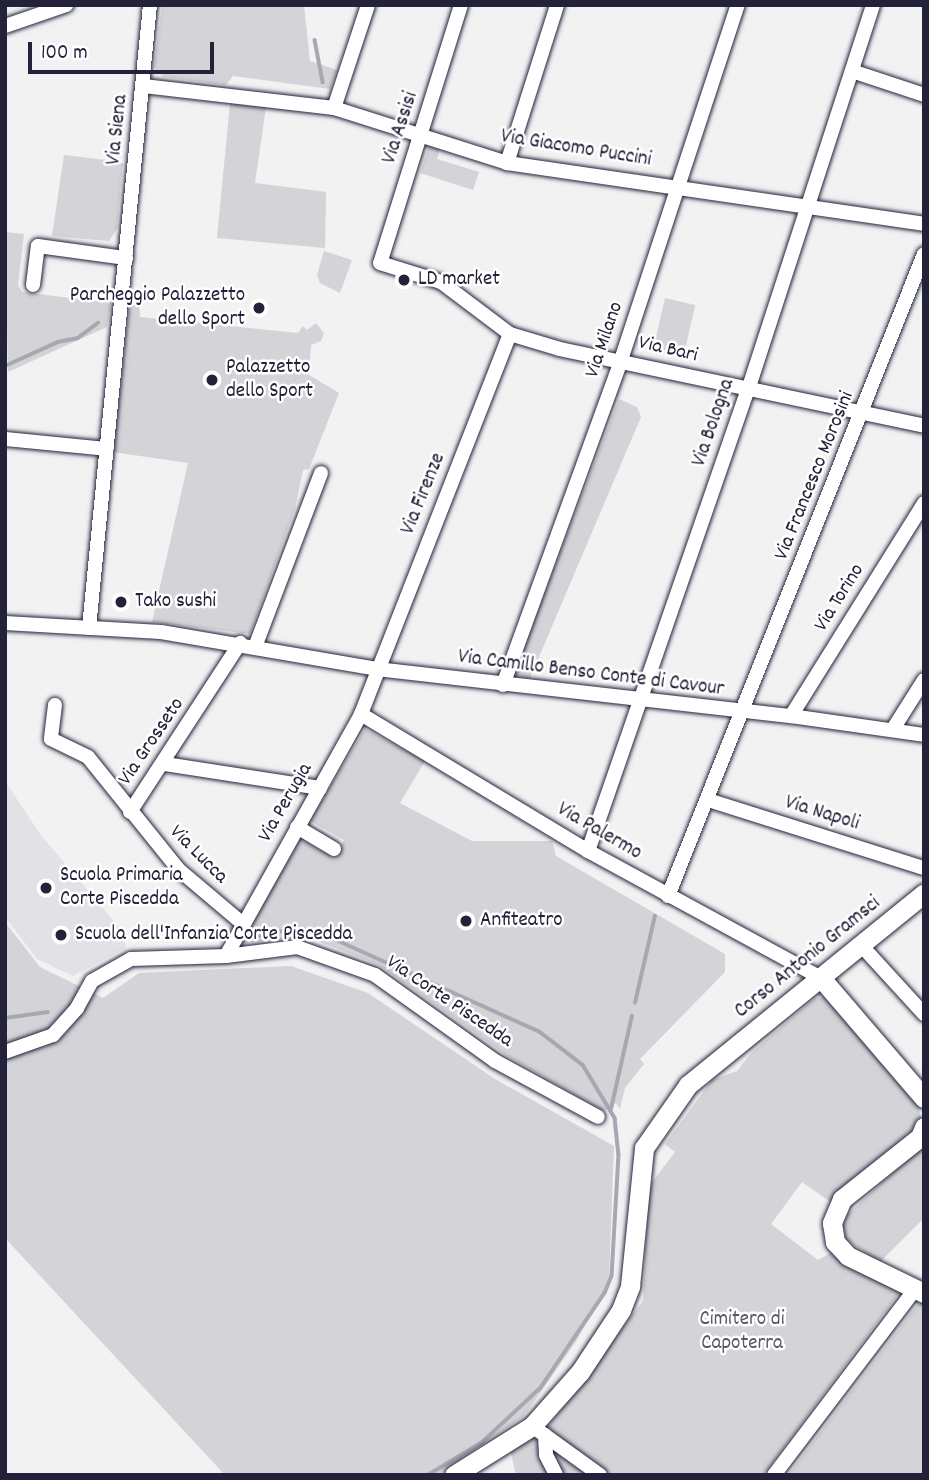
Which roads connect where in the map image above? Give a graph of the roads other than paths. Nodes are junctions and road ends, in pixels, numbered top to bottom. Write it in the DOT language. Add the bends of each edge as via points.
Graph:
graph roads {
  1 [pos="66,5"];
  2 [pos="150,5"];
  3 [pos="368,5"];
  4 [pos="461,5"];
  5 [pos="557,5"];
  6 [pos="738,5"];
  7 [pos="873,5"];
  8 [pos="5,26"];
  9 [pos="852,71"];
  10 [pos="144,86"];
  11 [pos="924,95"];
  12 [pos="334,108"];
  13 [pos="420,136"];
  14 [pos="507,163"];
  15 [pos="678,186"];
  16 [pos="807,206"];
  17 [pos="924,225"];
  18 [pos="924,254"];
  19 [pos="126,258"];
  20 [pos="380,263"];
  21 [pos="33,285"];
  22 [pos="510,334"];
  23 [pos="621,360"];
  24 [pos="748,390"];
  25 [pos="862,416"];
  26 [pos="924,426"];
  27 [pos="5,439"];
  28 [pos="107,449"];
  29 [pos="321,473"];
  30 [pos="924,503"];
  31 [pos="5,624"];
  32 [pos="89,628"];
  33 [pos="248,645"];
  34 [pos="377,669"];
  35 [pos="924,680"];
  36 [pos="503,685"];
  37 [pos="640,699"];
  38 [pos="55,705"];
  39 [pos="742,712"];
  40 [pos="361,714"];
  41 [pos="791,716"];
  42 [pos="893,729"];
  43 [pos="924,735"];
  44 [pos="165,764"];
  45 [pos="320,788"];
  46 [pos="708,800"];
  47 [pos="130,812"];
  48 [pos="297,827"];
  49 [pos="334,849"];
  50 [pos="588,851"];
  51 [pos="924,868"];
  52 [pos="924,893"];
  53 [pos="668,896"];
  54 [pos="242,923"];
  55 [pos="860,944"];
  56 [pos="226,956"];
  57 [pos="821,978"];
  58 [pos="924,1014"];
  59 [pos="5,1052"];
  60 [pos="924,1098"];
  61 [pos="597,1117"];
  62 [pos="924,1127"];
  63 [pos="919,1291"];
  64 [pos="539,1430"];
  65 [pos="454,1475"];
  66 [pos="556,1475"];
  67 [pos="600,1475"];
  68 [pos="774,1475"];
  1 -- 8 [label="street"];
  2 -- 10 [label="street, Via Siena"];
  3 -- 12 [label="street"];
  4 -- 13 [label="street, Via Assisi"];
  5 -- 14 [label="street"];
  6 -- 15 [label="street, Via Milano"];
  7 -- 9 [label="street, Via Bologna"];
  9 -- 11 [label="street"];
  9 -- 16 [label="street, Via Bologna"];
  10 -- 12 [label="street, Via Giacomo Puccini"];
  10 -- 19 [label="street, Via Siena"];
  12 -- 13 [label="street, Via Giacomo Puccini"];
  13 -- 14 [label="street, Via Giacomo Puccini"];
  13 -- 20 [label="street, Via Assisi"];
  14 -- 15 [label="street, Via Giacomo Puccini"];
  15 -- 16 [label="street, Via Giacomo Puccini"];
  15 -- 23 [label="street, Via Milano"];
  16 -- 17 [label="street, Via Giacomo Puccini"];
  16 -- 24 [label="street, Via Bologna"];
  18 -- 25 [label="street, Via Francesco Morosini"];
  19 -- 21 [label="street" via="38,246"];
  19 -- 28 [label="street, Via Siena"];
  20 -- 22 [label="street, Via Bari" via="441,282"];
  22 -- 23 [label="street, Via Bari"];
  22 -- 34 [label="street, Via Firenze"];
  23 -- 24 [label="street, Via Bari"];
  23 -- 36 [label="street, Via Milano"];
  24 -- 25 [label="street, Via Bari"];
  24 -- 37 [label="street, Via Bologna"];
  25 -- 26 [label="street, Via Bari"];
  25 -- 39 [label="street, Via Francesco Morosini"];
  27 -- 28 [label="street"];
  28 -- 32 [label="street, Via Siena"];
  29 -- 33 [label="street"];
  30 -- 41 [label="street, Via Torino"];
  31 -- 32 [label="street, Via Camillo Benso Conte di Cavour"];
  32 -- 33 [label="street, Via Camillo Benso Conte di Cavour"];
  33 -- 34 [label="street, Via Camillo Benso Conte di Cavour" via="293,657"];
  33 -- 44 [label="street, Via Grosseto"];
  34 -- 36 [label="street, Via Camillo Benso Conte di Cavour"];
  34 -- 40 [label="street, Via Perugia"];
  35 -- 42 [label="street"];
  36 -- 37 [label="street, Via Camillo Benso Conte di Cavour"];
  37 -- 39 [label="street, Via Camillo Benso Conte di Cavour"];
  37 -- 50 [label="street, Via Bologna"];
  38 -- 47 [label="street, Via Grosseto" via="51,740 88,757"];
  39 -- 41 [label="street, Via Camillo Benso Conte di Cavour"];
  39 -- 46 [label="street, Via Francesco Morosini"];
  40 -- 45 [label="street, Via Perugia"];
  40 -- 50 [label="street, Via Palermo"];
  41 -- 42 [label="street, Via Camillo Benso Conte di Cavour"];
  42 -- 43 [label="street, Via Camillo Benso Conte di Cavour"];
  44 -- 45 [label="street"];
  44 -- 47 [label="street, Via Grosseto"];
  45 -- 48 [label="street, Via Perugia"];
  46 -- 51 [label="street, Via Napoli"];
  46 -- 53 [label="street, Via Francesco Morosini"];
  47 -- 54 [label="street, Via Lucca" via="178,869"];
  48 -- 49 [label="street"];
  48 -- 54 [label="street, Via Perugia"];
  50 -- 53 [label="street, Via Palermo"];
  52 -- 55 [label="street, Corso Antonio Gramsci"];
  53 -- 57 [label="street, Via Palermo"];
  54 -- 56 [label="street, Via Perugia"];
  55 -- 57 [label="street, Corso Antonio Gramsci"];
  55 -- 58 [label="street"];
  56 -- 59 [label="street, Via Corte Piscedda" via="131,959 92,981 53,1035"];
  56 -- 61 [label="street, Via Corte Piscedda" via="297,947 375,975 495,1061"];
  57 -- 60 [label="street"];
  57 -- 64 [label="street, Corso Antonio Gramsci" via="688,1085 644,1149 631,1286 621,1310"];
  62 -- 63 [label="street" via="920,1137 842,1199 832,1223 835,1242 848,1256"];
  63 -- 68 [label="street"];
  64 -- 65 [label="street, Corso Antonio Gramsci"];
  64 -- 66 [label="street"];
  64 -- 67 [label="street"];
}
